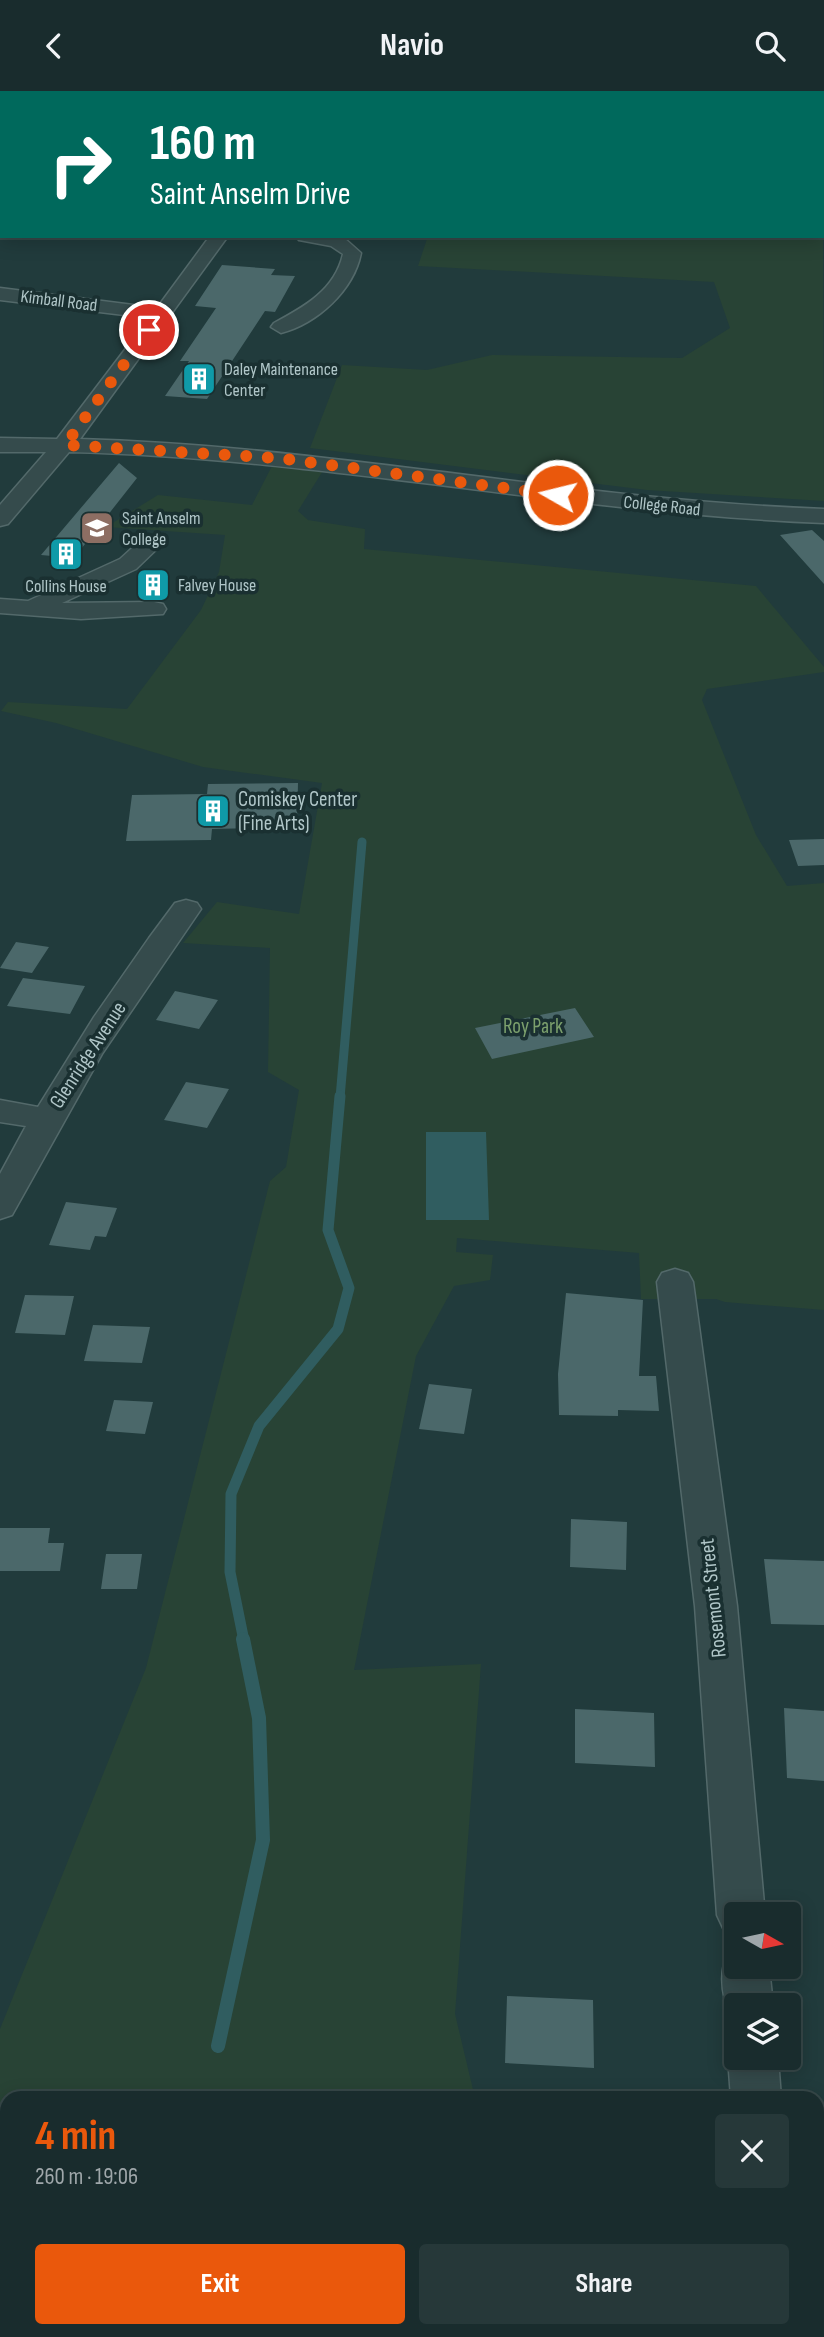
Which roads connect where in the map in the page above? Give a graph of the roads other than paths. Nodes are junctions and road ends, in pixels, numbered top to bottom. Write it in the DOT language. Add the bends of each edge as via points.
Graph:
graph roads {
  1 [pos="217,238"];
  2 [pos="316,238"];
  3 [pos="0,294"];
  4 [pos="160,314"];
  5 [pos="281,327"];
  6 [pos="0,445"];
  7 [pos="65,445"];
  8 [pos="824,516"];
  9 [pos="0,519"];
  10 [pos="150,544"];
  11 [pos="0,606"];
  12 [pos="31,609"];
  13 [pos="154,609"];
  14 [pos="186,909"];
  15 [pos="0,1111"];
  16 [pos="46,1119"];
  17 [pos="0,1207"];
  18 [pos="675,1282"];
  19 [pos="740,1902"];
  20 [pos="754,2070"];
  21 [pos="755,2091"];
  1 -- 4 [label="street"];
  2 -- 5 [label="street" via="344,244 351,259 334,290"];
  3 -- 4 [label="street, Kimball Road"];
  4 -- 7 [label="street"];
  6 -- 7 [label="street, College Road"];
  7 -- 8 [label="street, College Road" via="253,456 652,506"];
  7 -- 9 [label="street"];
  10 -- 12 [label="street" via="128,564"];
  11 -- 12 [label="street"];
  12 -- 13 [label="street"];
  14 -- 16 [label="street, Glenridge Avenue"];
  15 -- 16 [label="street"];
  16 -- 17 [label="street, Glenridge Avenue"];
  18 -- 19 [label="street, Rosemont Street" via="716,1606"];
  20 -- 21 [label="street"];
}
